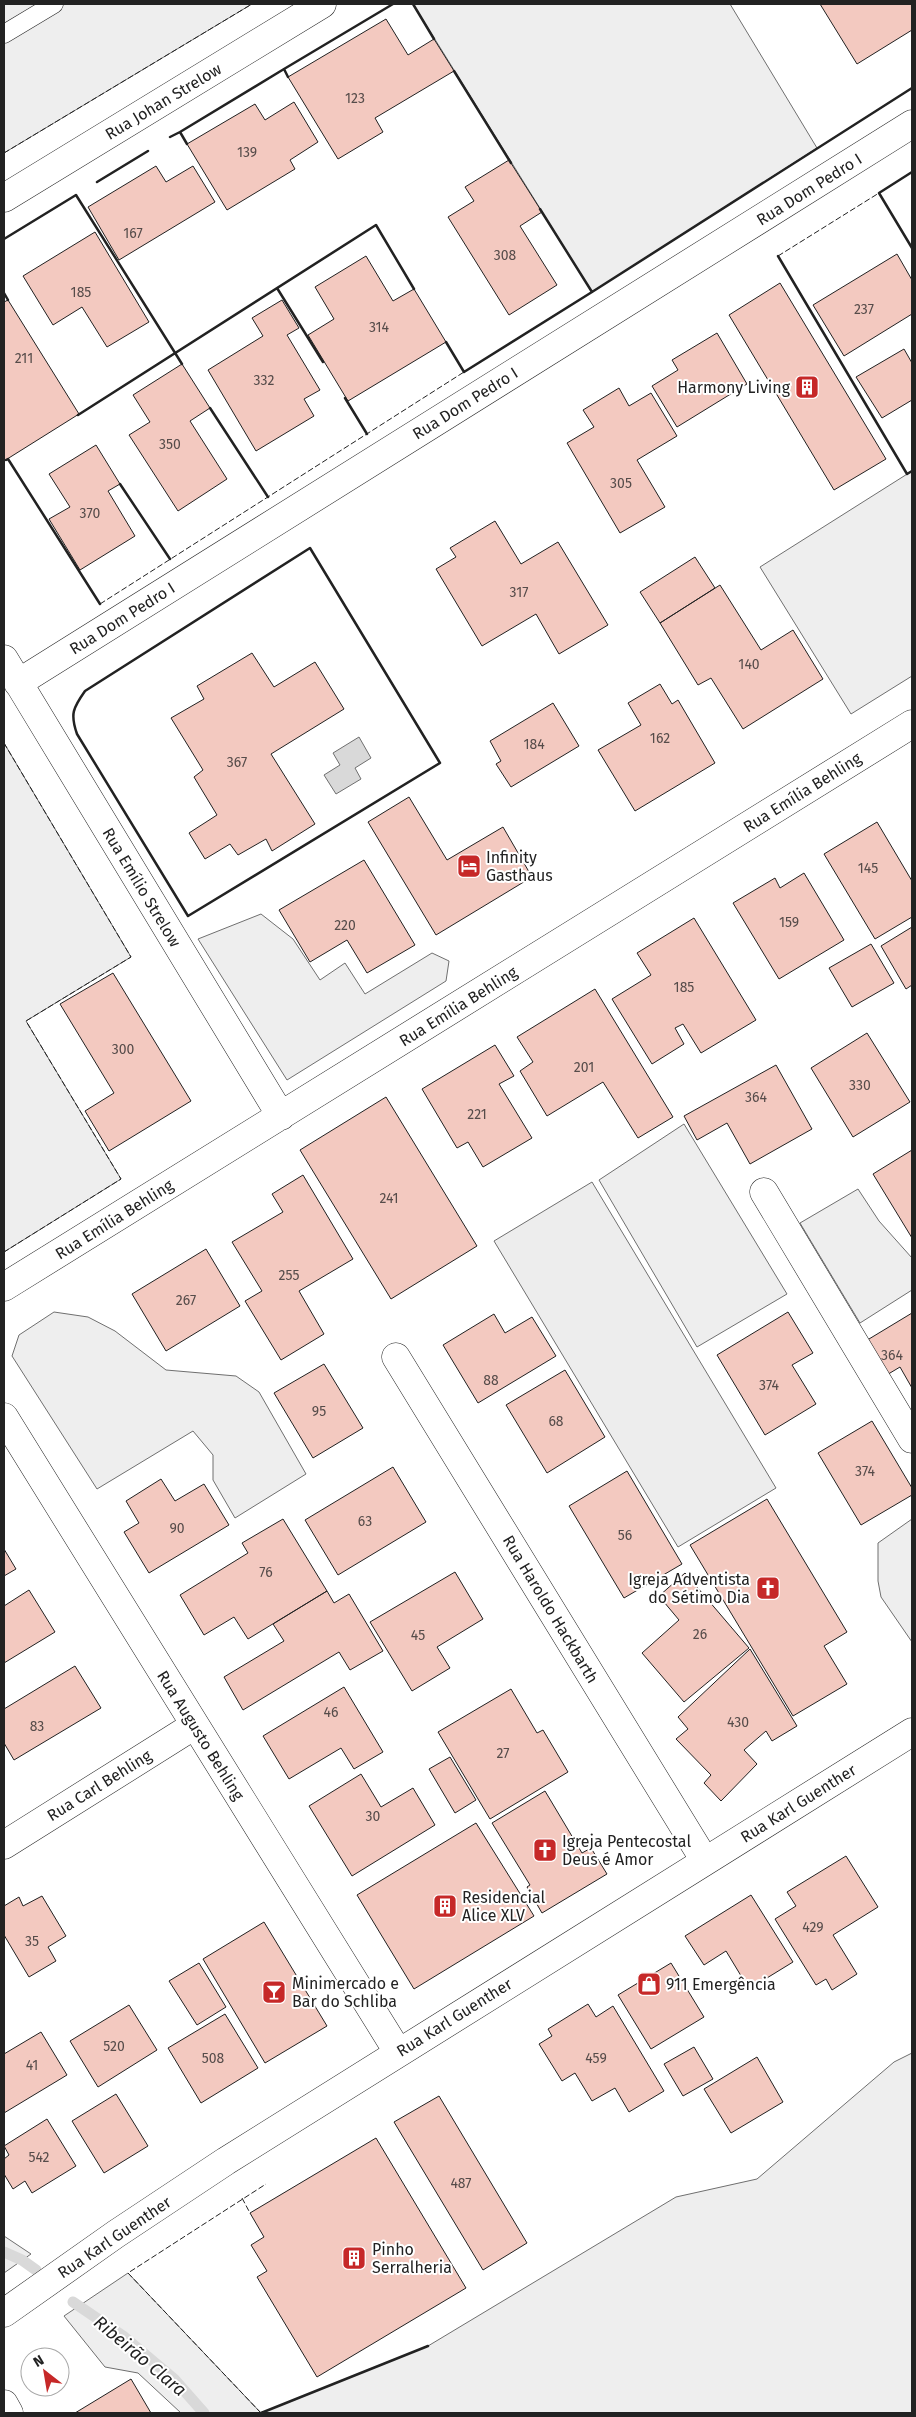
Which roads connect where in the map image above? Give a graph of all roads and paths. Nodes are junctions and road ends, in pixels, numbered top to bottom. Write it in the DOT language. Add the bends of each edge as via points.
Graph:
graph roads {
  1 [pos="54,4"];
  2 [pos="322,4"];
  3 [pos="4,34"];
  4 [pos="912,124"];
  5 [pos="4,198"];
  6 [pos="4,659"];
  7 [pos="18,683"];
  8 [pos="912,724"];
  9 [pos="280,1116"];
  10 [pos="764,1192"];
  11 [pos="4,1287"];
  12 [pos="396,1357"];
  13 [pos="4,1417"];
  14 [pos="912,1439"];
  15 [pos="195,1725"];
  16 [pos="912,1732"];
  17 [pos="4,1846"];
  18 [pos="705,1861"];
  19 [pos="398,2052"];
  20 [pos="4,2313"];
  21 [pos="4,2404"];
  22 [pos="9,2413"];
  1 -- 3 [label="lane"];
  2 -- 5 [label="street, Rua Johan Strelow"];
  4 -- 7 [label="street, Rua Dom Pedro I"];
  6 -- 7 [label="street, Rua Emílio Strelow"];
  7 -- 9 [label="street, Rua Emílio Strelow"];
  8 -- 9 [label="street, Rua Emília Behling"];
  9 -- 11 [label="street, Rua Emília Behling"];
  10 -- 14 [label="street"];
  12 -- 18 [label="street, Rua Haroldo Hackbarth"];
  13 -- 15 [label="street, Rua Augusto Behling"];
  15 -- 17 [label="street, Rua Carl Behling"];
  15 -- 19 [label="street, Rua Augusto Behling"];
  16 -- 18 [label="street, Rua Karl Guenther"];
  18 -- 19 [label="street, Rua Karl Guenther"];
  19 -- 20 [label="street, Rua Karl Guenther" via="124,2229"];
  21 -- 22 [label="street"];
}
